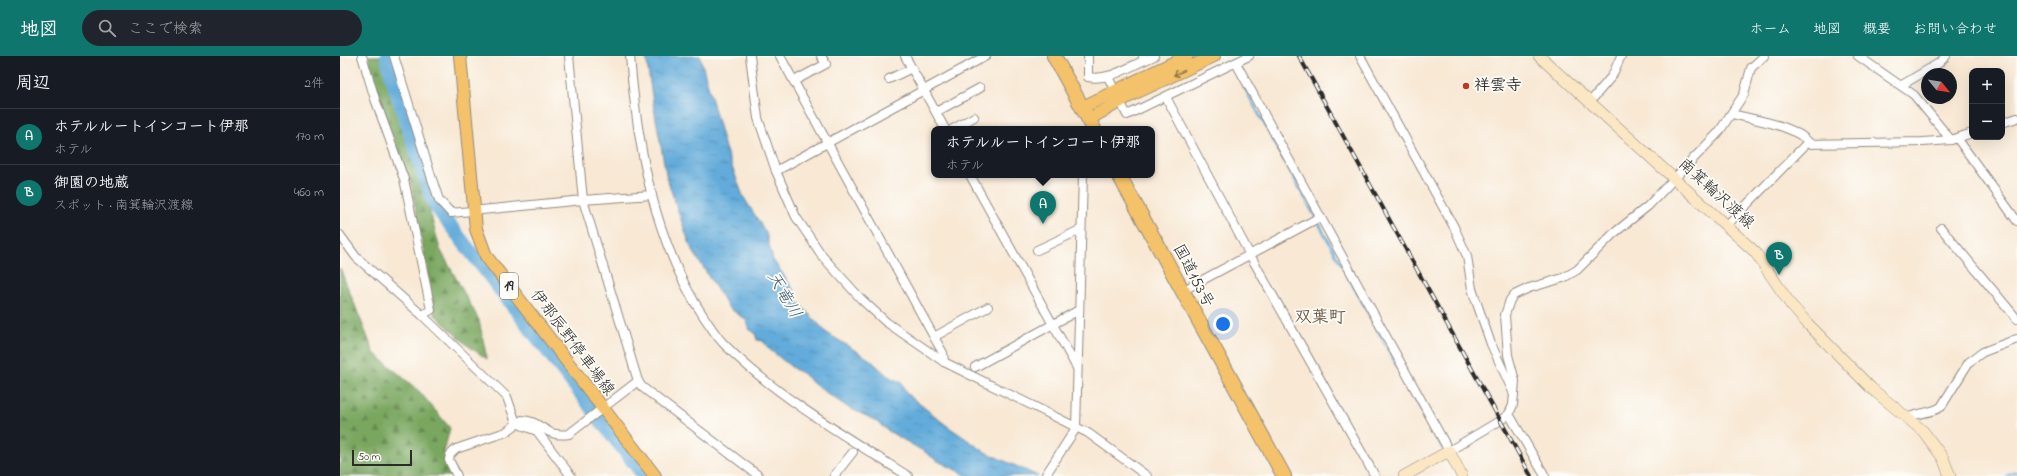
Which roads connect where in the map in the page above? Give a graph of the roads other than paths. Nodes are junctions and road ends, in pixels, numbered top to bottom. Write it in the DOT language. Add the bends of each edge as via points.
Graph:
graph roads {
  1 [pos="362,56"];
  2 [pos="394,56"];
  3 [pos="460,56"];
  4 [pos="569,56"];
  5 [pos="630,56"];
  6 [pos="750,56"];
  7 [pos="780,56"];
  8 [pos="821,56"];
  9 [pos="905,56"];
  10 [pos="986,56"];
  11 [pos="1054,56"];
  12 [pos="1088,56"];
  13 [pos="1154,56"];
  14 [pos="1187,56"];
  15 [pos="1214,56"];
  16 [pos="1249,56"];
  17 [pos="1360,56"];
  18 [pos="1539,56"];
  19 [pos="1621,56"];
  20 [pos="1764,56"];
  21 [pos="1858,56"];
  22 [pos="1946,56"];
  23 [pos="1144,58"];
  24 [pos="1236,63"];
  25 [pos="912,68"];
  26 [pos="1108,76"];
  27 [pos="889,79"];
  28 [pos="794,81"];
  29 [pos="1902,85"];
  30 [pos="980,88"];
  31 [pos="1130,89"];
  32 [pos="924,90"];
  33 [pos="1117,96"];
  34 [pos="1166,96"];
  35 [pos="1590,102"];
  36 [pos="936,112"];
  37 [pos="1732,114"];
  38 [pos="974,116"];
  39 [pos="2017,118"];
  40 [pos="1088,121"];
  41 [pos="2005,122"];
  42 [pos="943,126"];
  43 [pos="959,126"];
  44 [pos="1969,134"];
  45 [pos="1954,139"];
  46 [pos="827,142"];
  47 [pos="1810,144"];
  48 [pos="776,171"];
  49 [pos="972,178"];
  50 [pos="1083,178"];
  51 [pos="1121,178"];
  52 [pos="1674,178"];
  53 [pos="652,195"];
  54 [pos="582,200"];
  55 [pos="474,210"];
  56 [pos="1317,218"];
  57 [pos="2017,221"];
  58 [pos="1728,226"];
  59 [pos="1941,228"];
  60 [pos="1080,230"];
  61 [pos="340,235"];
  62 [pos="1037,250"];
  63 [pos="1250,255"];
  64 [pos="1182,291"];
  65 [pos="988,307"];
  66 [pos="1079,310"];
  67 [pos="422,315"];
  68 [pos="2017,319"];
  69 [pos="1052,324"];
  70 [pos="934,337"];
  71 [pos="2017,339"];
  72 [pos="944,362"];
  73 [pos="975,367"];
  74 [pos="1078,369"];
  75 [pos="638,381"];
  76 [pos="1515,396"];
  77 [pos="602,408"];
  78 [pos="1510,414"];
  79 [pos="1907,418"];
  80 [pos="516,423"];
  81 [pos="1076,428"];
  82 [pos="1449,451"];
  83 [pos="853,452"];
  84 [pos="457,476"];
  85 [pos="571,476"];
  86 [pos="655,476"];
  87 [pos="759,476"];
  88 [pos="834,476"];
  89 [pos="908,476"];
  90 [pos="1045,476"];
  91 [pos="1147,476"];
  92 [pos="1284,476"];
  93 [pos="1375,476"];
  94 [pos="1404,476"];
  95 [pos="1462,476"];
  96 [pos="1545,476"];
  97 [pos="1950,476"];
  1 -- 67 [label="street" via="404,179 431,310"];
  2 -- 55 [label="street" via="439,200 451,213"];
  3 -- 55 [label="main road, 伊那辰野停車場線 / 19"];
  4 -- 54 [label="street"];
  5 -- 53 [label="street" via="635,114"];
  6 -- 48 [label="street" via="758,118"];
  7 -- 28 [label="street"];
  8 -- 28 [label="street" via="826,64"];
  9 -- 25 [label="street"];
  10 -- 32 [label="street"];
  11 -- 40 [label="highway"];
  12 -- 26 [label="street" via="1088,77"];
  13 -- 23 [label="street"];
  14 -- 31 [label="main road"];
  15 -- 31 [label="main road, one-way"];
  16 -- 24 [label="street"];
  17 -- 76 [label="street" via="1454,227 1467,256 1472,289 1491,344"];
  18 -- 35 [label="main road, 南箕輪沢渡線"];
  19 -- 35 [label="street" via="1612,76"];
  20 -- 37 [label="street" via="1751,68 1744,94"];
  21 -- 29 [label="street"];
  22 -- 29 [label="street"];
  23 -- 26 [label="street"];
  24 -- 34 [label="street"];
  24 -- 56 [label="street"];
  25 -- 27 [label="street"];
  25 -- 32 [label="street"];
  26 -- 33 [label="street"];
  28 -- 46 [label="street"];
  29 -- 45 [label="street"];
  30 -- 36 [label="street"];
  31 -- 33 [label="main road"];
  32 -- 36 [label="street"];
  32 -- 46 [label="street"];
  33 -- 34 [label="street" via="1127,115"];
  33 -- 40 [label="main road"];
  34 -- 63 [label="street"];
  35 -- 52 [label="main road, 南箕輪沢渡線"];
  36 -- 42 [label="street"];
  37 -- 47 [label="street" via="1796,131 1806,137"];
  37 -- 52 [label="street" via="1719,132"];
  38 -- 43 [label="street"];
  39 -- 41 [label="street"];
  44 -- 45 [label="street"];
  45 -- 47 [label="street"];
  45 -- 57 [label="street"];
  46 -- 48 [label="street"];
  46 -- 70 [label="street"];
  47 -- 58 [label="street" via="1806,144"];
  48 -- 72 [label="street" via="796,217 823,257 886,322"];
  49 -- 69 [label="street"];
  50 -- 60 [label="street"];
  51 -- 64 [label="highway, 国道153号"];
  52 -- 58 [label="main road, 南箕輪沢渡線"];
  52 -- 76 [label="street" via="1648,206 1613,234 1577,270 1563,278 1529,288 1514,295 1510,300 1505,315 1505,326 1508,355 1515,381"];
  53 -- 54 [label="street"];
  53 -- 89 [label="street" via="677,268 695,302 725,346 804,409"];
  54 -- 55 [label="street"];
  54 -- 75 [label="street"];
  55 -- 77 [label="main road, 伊那辰野停車場線 / 19" via="476,229 486,256"];
  56 -- 63 [label="street"];
  56 -- 82 [label="street"];
  58 -- 79 [label="main road, 南箕輪沢渡線" via="1756,252 1791,305 1808,324 1856,374"];
  59 -- 68 [label="street"];
  60 -- 62 [label="street"];
  60 -- 66 [label="street"];
  61 -- 67 [label="street" via="356,257"];
  63 -- 64 [label="street"];
  63 -- 93 [label="street"];
  64 -- 92 [label="highway, 国道153号"];
  65 -- 70 [label="street"];
  66 -- 69 [label="street"];
  66 -- 74 [label="street"];
  67 -- 80 [label="street" via="507,397"];
  69 -- 73 [label="street"];
  69 -- 74 [label="street"];
  70 -- 72 [label="street"];
  71 -- 79 [label="street" via="1982,352 1969,362 1941,407"];
  72 -- 81 [label="street"];
  74 -- 81 [label="street"];
  75 -- 77 [label="street"];
  75 -- 87 [label="street" via="642,387"];
  76 -- 78 [label="street"];
  77 -- 80 [label="street" via="569,434 558,436 527,420"];
  77 -- 86 [label="main road, 伊那辰野停車場線 / 19"];
  78 -- 82 [label="street"];
  78 -- 96 [label="street"];
  79 -- 97 [label="main road, 南箕輪沢渡線" via="1934,443"];
  80 -- 84 [label="street" via="506,432 456,449 449,460"];
  80 -- 85 [label="street" via="537,431"];
  81 -- 90 [label="street"];
  81 -- 91 [label="street" via="1088,433"];
  82 -- 94 [label="main road"];
  82 -- 95 [label="main road"];
  83 -- 88 [label="street"];
}
